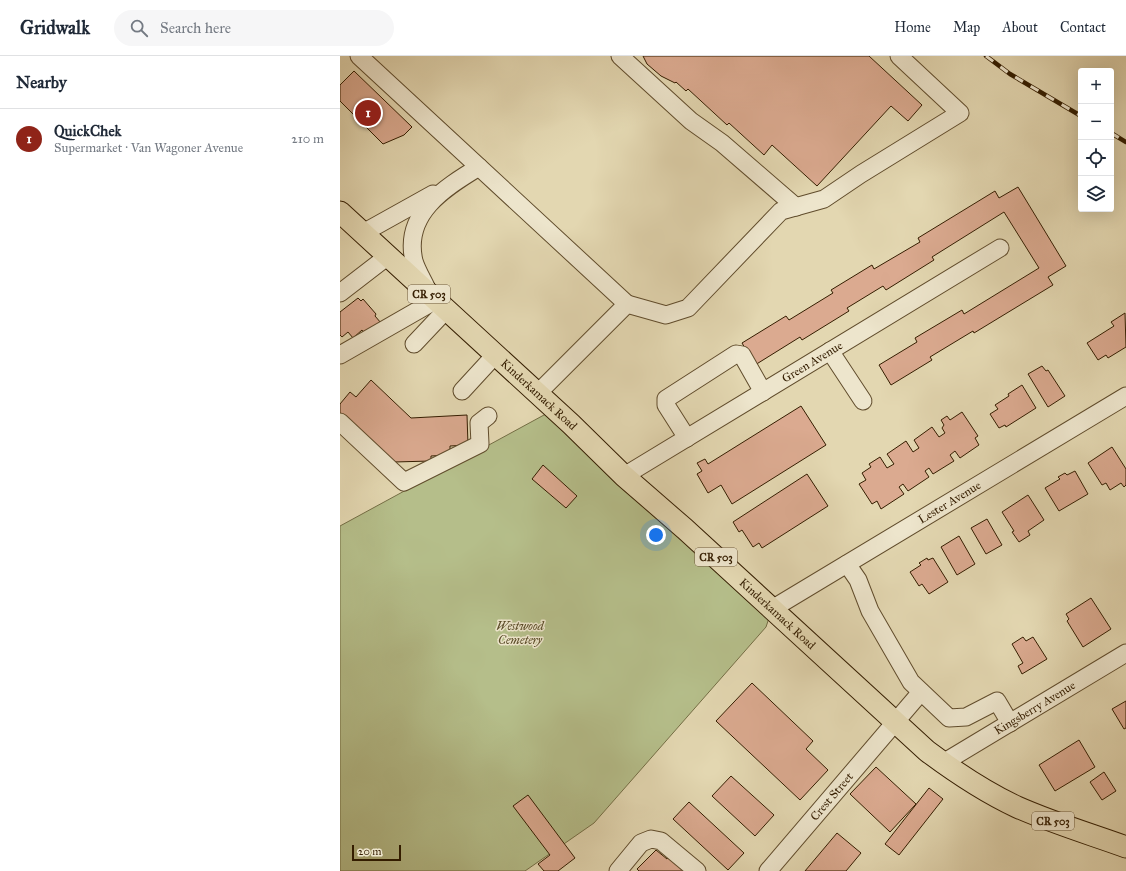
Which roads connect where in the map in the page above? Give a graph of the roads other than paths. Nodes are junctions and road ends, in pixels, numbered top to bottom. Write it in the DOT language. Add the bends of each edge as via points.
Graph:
graph roads {
  1 [pos="359,56"];
  2 [pos="620,56"];
  3 [pos="899,56"];
  4 [pos="479,167"];
  5 [pos="459,179"];
  6 [pos="796,207"];
  7 [pos="340,212"];
  8 [pos="363,233"];
  9 [pos="1000,248"];
  10 [pos="388,256"];
  11 [pos="340,293"];
  12 [pos="437,301"];
  13 [pos="627,304"];
  14 [pos="414,344"];
  15 [pos="830,351"];
  16 [pos="496,354"];
  17 [pos="340,355"];
  18 [pos="462,391"];
  19 [pos="763,392"];
  20 [pos="538,393"];
  21 [pos="1126,396"];
  22 [pos="862,401"];
  23 [pos="488,416"];
  24 [pos="340,422"];
  25 [pos="687,438"];
  26 [pos="624,476"];
  27 [pos="847,564"];
  28 [pos="772,609"];
  29 [pos="1126,653"];
  30 [pos="920,692"];
  31 [pos="894,722"];
  32 [pos="1010,723"];
  33 [pos="943,763"];
  34 [pos="1126,847"];
  35 [pos="618,871"];
  36 [pos="697,871"];
  37 [pos="768,871"];
  1 -- 4 [label="street"];
  2 -- 6 [label="street" via="692,121 722,143"];
  3 -- 6 [label="street" via="960,113 824,199"];
  4 -- 5 [label="street"];
  4 -- 13 [label="street"];
  5 -- 8 [label="street"];
  5 -- 12 [label="street" via="430,202 414,234 412,249 415,263"];
  6 -- 13 [label="street" via="782,211 688,308 666,315"];
  7 -- 8 [label="main road, Kinderkamack Road / CR 503"];
  8 -- 10 [label="main road, Kinderkamack Road / CR 503"];
  9 -- 15 [label="street, Green Avenue"];
  10 -- 11 [label="street"];
  10 -- 12 [label="main road, Kinderkamack Road / CR 503"];
  12 -- 14 [label="street"];
  12 -- 16 [label="main road, Kinderkamack Road / CR 503"];
  12 -- 17 [label="street"];
  13 -- 20 [label="street"];
  15 -- 19 [label="street, Green Avenue"];
  15 -- 22 [label="street"];
  16 -- 18 [label="street"];
  16 -- 20 [label="main road, Kinderkamack Road / CR 503"];
  19 -- 25 [label="street, Green Avenue"];
  19 -- 25 [label="street" via="742,355 736,354 666,399 666,405"];
  20 -- 26 [label="main road, Kinderkamack Road / CR 503"];
  21 -- 27 [label="street, Lester Avenue"];
  23 -- 24 [label="street" via="479,422 480,444 404,482"];
  25 -- 26 [label="street, Green Avenue"];
  26 -- 28 [label="main road, Kinderkamack Road / CR 503"];
  27 -- 28 [label="street, Lester Avenue"];
  27 -- 30 [label="street" via="858,580 870,611 911,682"];
  28 -- 31 [label="main road, Kinderkamack Road / CR 503"];
  29 -- 32 [label="street, Kingsberry Avenue"];
  30 -- 31 [label="street, Crest Street"];
  30 -- 32 [label="street" via="949,718 966,717 997,701"];
  31 -- 33 [label="main road, Kinderkamack Road / CR 503"];
  31 -- 37 [label="street, Crest Street"];
  32 -- 33 [label="street, Kingsberry Avenue"];
  33 -- 34 [label="main road, Kinderkamack Road / CR 503" via="1017,807"];
  35 -- 36 [label="street" via="641,843 651,839 661,841"];
}
